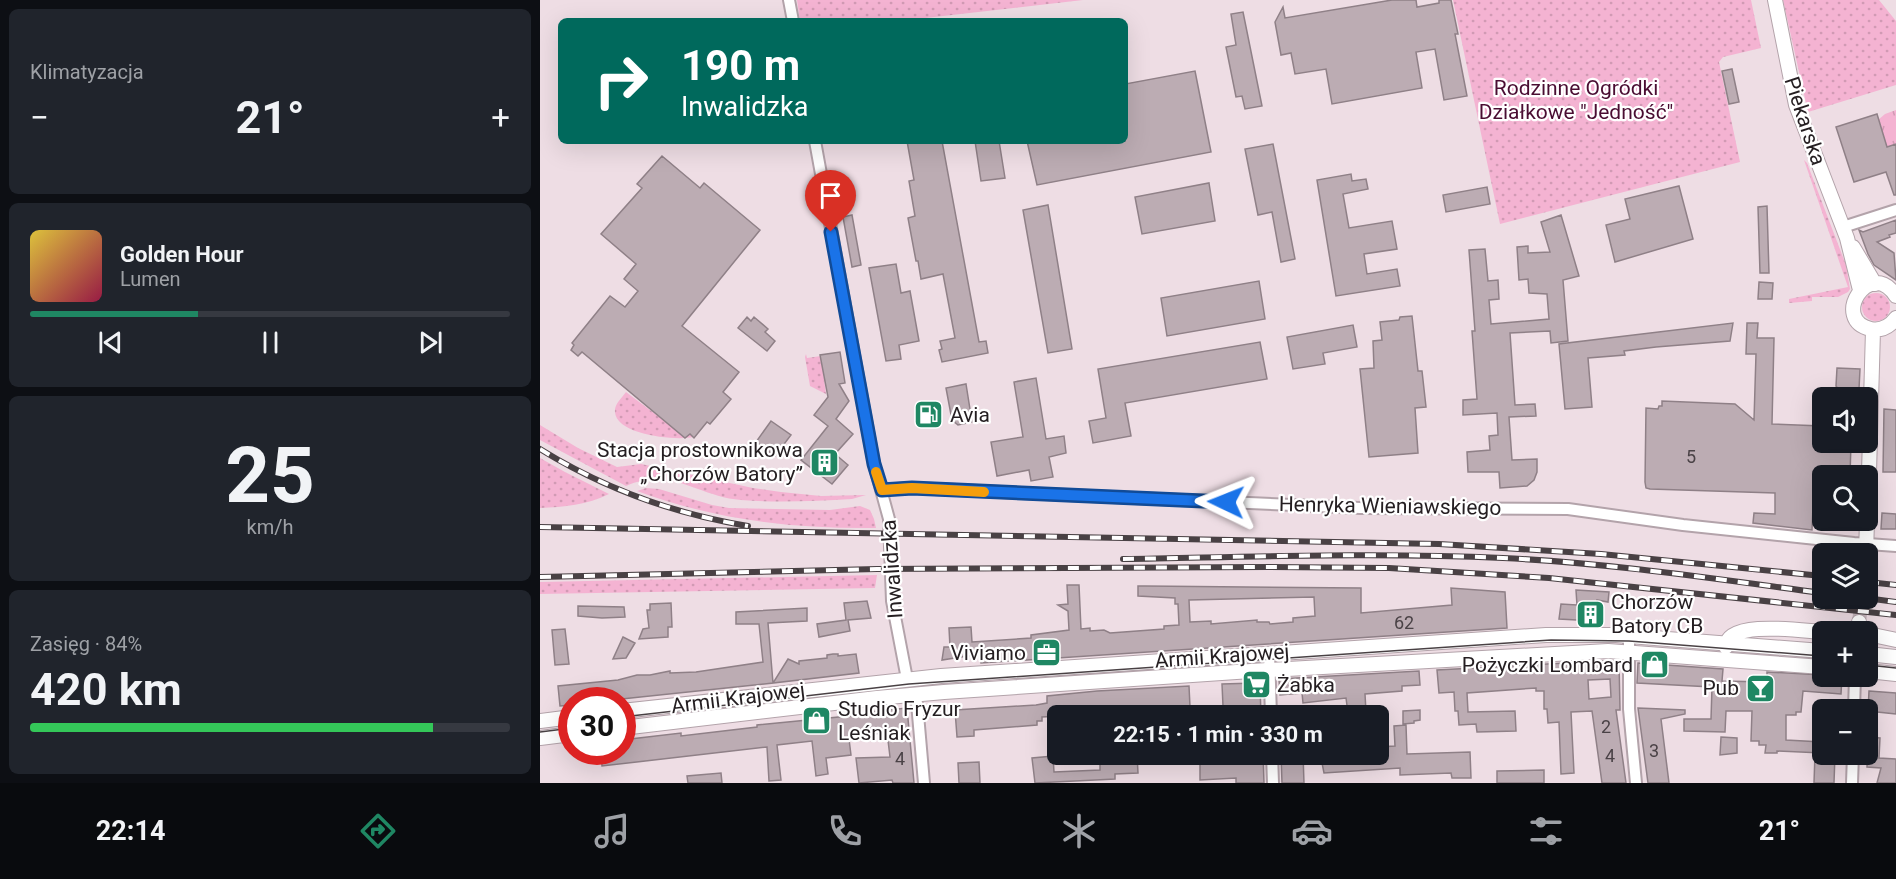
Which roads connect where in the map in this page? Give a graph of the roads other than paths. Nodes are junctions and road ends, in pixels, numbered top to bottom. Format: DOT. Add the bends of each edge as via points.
graph roads {
  1 [pos="789,0"];
  2 [pos="1774,0"];
  3 [pos="792,18"];
  4 [pos="815,144"];
  5 [pos="1896,210"];
  6 [pos="1845,232"];
  7 [pos="1875,284"];
  8 [pos="1860,290"];
  9 [pos="1896,296"];
  10 [pos="1896,318"];
  11 [pos="1873,330"];
  12 [pos="1869,465"];
  13 [pos="882,490"];
  14 [pos="1820,543"];
  15 [pos="1896,546"];
  16 [pos="1878,548"];
  17 [pos="1812,632"];
  18 [pos="1629,636"];
  19 [pos="1878,636"];
  20 [pos="1896,640"];
  21 [pos="1726,642"];
  22 [pos="1812,650"];
  23 [pos="1629,652"];
  24 [pos="1269,653"];
  25 [pos="1878,655"];
  26 [pos="1896,657"];
  27 [pos="1725,659"];
  28 [pos="1812,666"];
  29 [pos="1270,670"];
  30 [pos="1878,671"];
  31 [pos="1896,674"];
  32 [pos="907,679"];
  33 [pos="914,695"];
  34 [pos="1271,705"];
  35 [pos="636,709"];
  36 [pos="558,719"];
  37 [pos="540,721"];
  38 [pos="636,726"];
  39 [pos="558,736"];
  40 [pos="540,738"];
  41 [pos="1272,765"];
  42 [pos="1853,765"];
  43 [pos="924,783"];
  44 [pos="1273,783"];
  45 [pos="1636,783"];
  46 [pos="1852,783"];
  1 -- 3 [label="street"];
  2 -- 6 [label="street, Piekarska" via="1796,105"];
  4 -- 13 [label="street, Inwalidzka"];
  5 -- 6 [label="street"];
  6 -- 7 [label="street, Piekarska"];
  6 -- 8 [label="street, Piekarska"];
  7 -- 8 [label="street"];
  7 -- 9 [label="street" via="1890,288"];
  8 -- 11 [label="street, Piekarska" via="1853,309 1861,324"];
  10 -- 11 [label="street" via="1886,327"];
  11 -- 12 [label="street"];
  13 -- 14 [label="street, Henryka Wieniawskiego" via="912,488 1360,508 1568,509"];
  13 -- 32 [label="street, Inwalidzka" via="889,519 892,601"];
  15 -- 16 [label="street, Henryka Wieniawskiego"];
  17 -- 21 [label="street" via="1750,629"];
  18 -- 21 [label="street, Armii Krajowej"];
  18 -- 23 [label="street"];
  18 -- 24 [label="street, Armii Krajowej" via="1546,634"];
  19 -- 20 [label="street"];
  21 -- 22 [label="street, Armii Krajowej"];
  21 -- 27 [label="street"];
  23 -- 27 [label="street, Armii Krajowej"];
  23 -- 29 [label="street, Armii Krajowej"];
  23 -- 45 [label="street" via="1629,709"];
  24 -- 29 [label="street"];
  24 -- 32 [label="street, Armii Krajowej"];
  25 -- 26 [label="street"];
  27 -- 28 [label="street, Armii Krajowej"];
  29 -- 33 [label="street, Armii Krajowej"];
  29 -- 34 [label="street"];
  30 -- 31 [label="street"];
  32 -- 33 [label="street"];
  32 -- 35 [label="street, Armii Krajowej"];
  33 -- 38 [label="street, Armii Krajowej"];
  33 -- 43 [label="street"];
  36 -- 37 [label="street"];
  39 -- 40 [label="street"];
  41 -- 44 [label="street"];
  42 -- 46 [label="street"];
}
